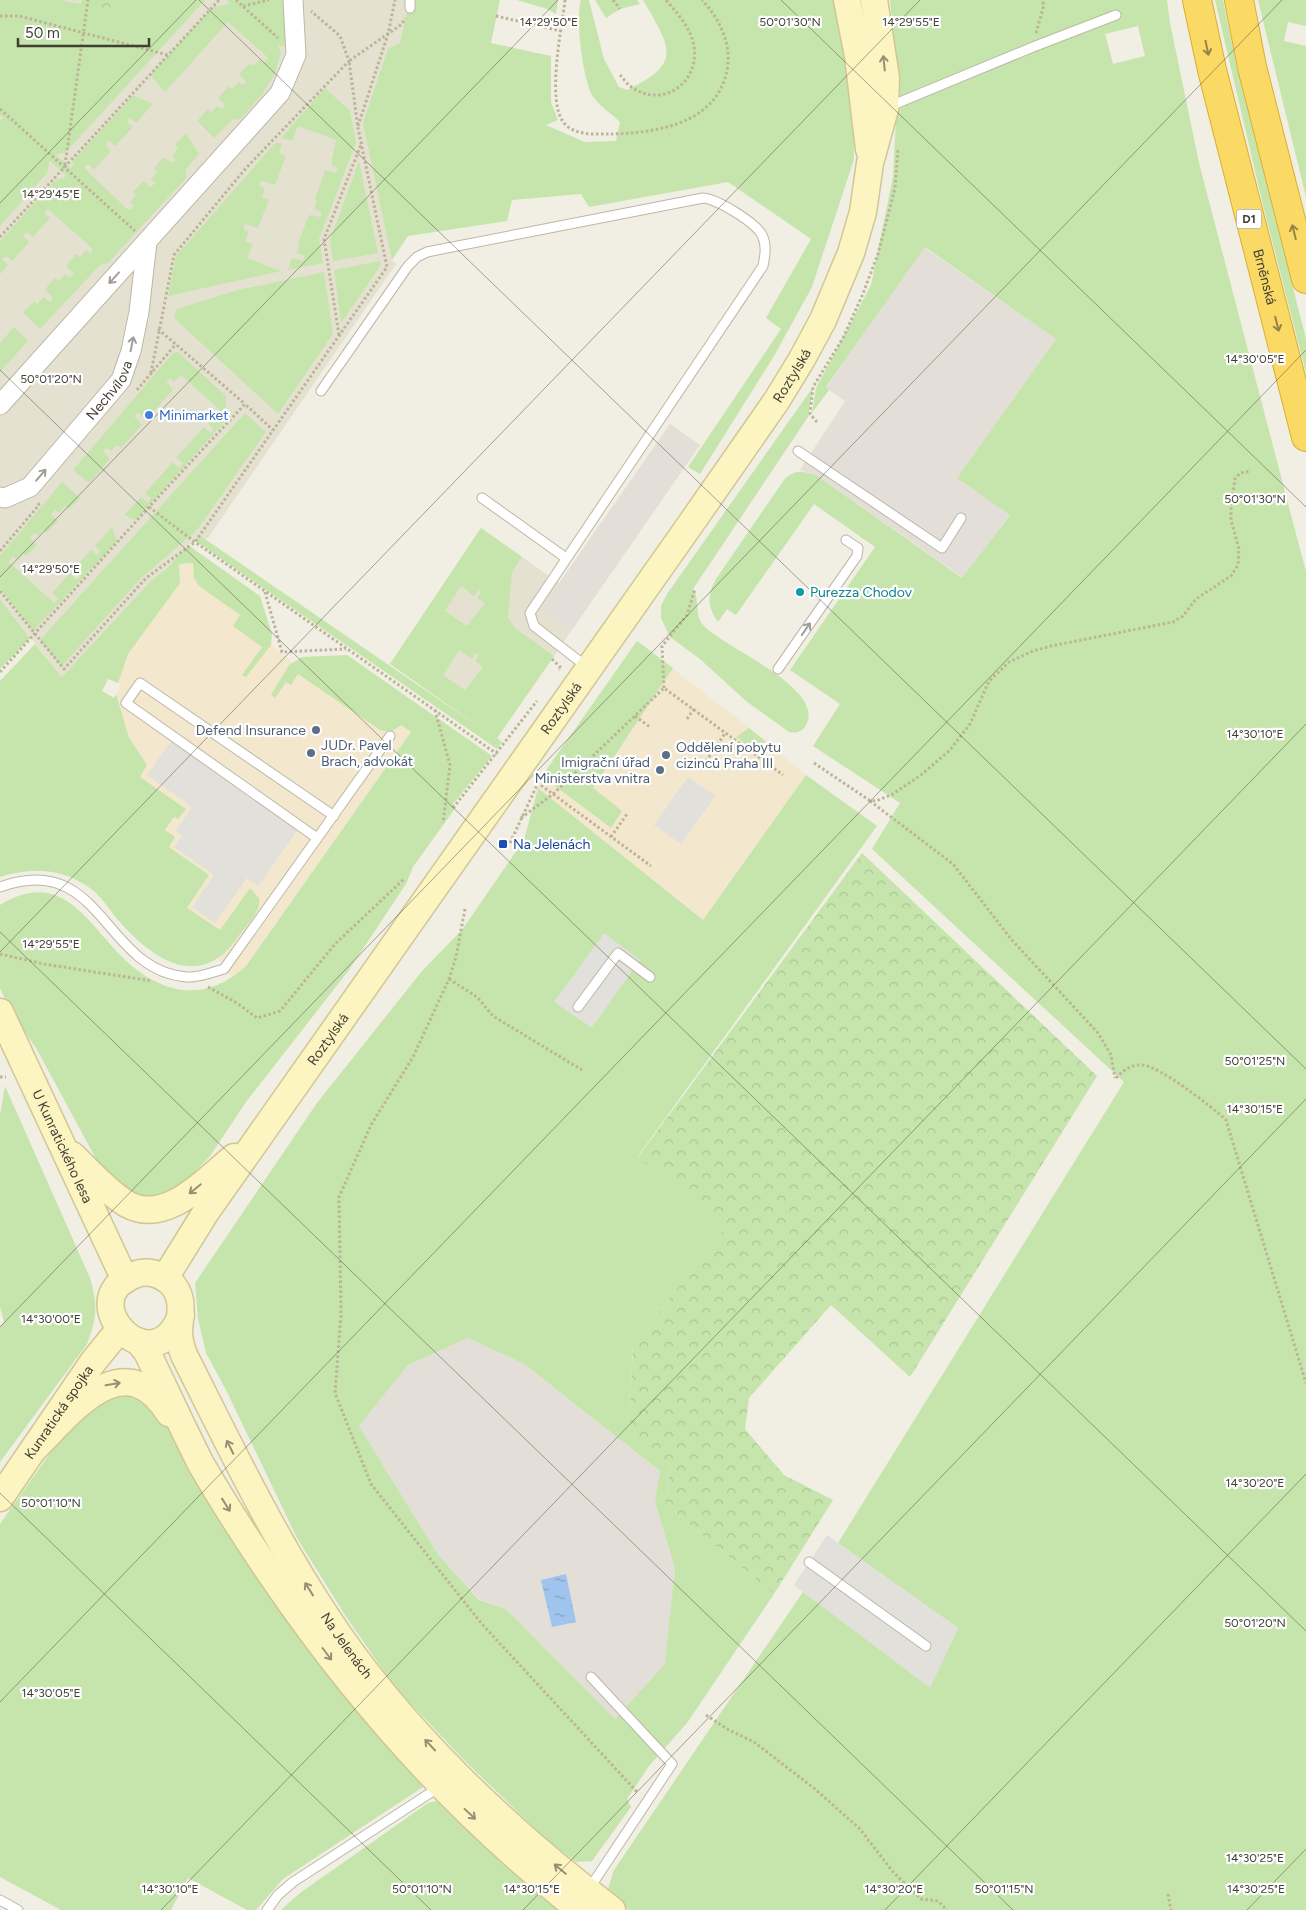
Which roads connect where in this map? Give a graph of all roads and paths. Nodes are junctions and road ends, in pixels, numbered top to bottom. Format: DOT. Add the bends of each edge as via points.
graph roads {
  1 [pos="88,0"];
  2 [pos="219,0"];
  3 [pos="236,0"];
  4 [pos="269,0"];
  5 [pos="395,0"];
  6 [pos="565,0"];
  7 [pos="613,0"];
  8 [pos="666,0"];
  9 [pos="702,0"];
  10 [pos="847,0"];
  11 [pos="874,0"];
  12 [pos="1042,0"];
  13 [pos="1197,0"];
  14 [pos="1238,0"];
  15 [pos="300,3"];
  16 [pos="242,6"];
  17 [pos="620,9"];
  18 [pos="0,16"];
  19 [pos="496,16"];
  20 [pos="1116,16"];
  21 [pos="561,31"];
  22 [pos="83,33"];
  23 [pos="388,34"];
  24 [pos="1033,47"];
  25 [pos="168,55"];
  26 [pos="296,55"];
  27 [pos="349,61"];
  28 [pos="620,75"];
  29 [pos="885,108"];
  30 [pos="0,109"];
  31 [pos="358,128"];
  32 [pos="362,142"];
  33 [pos="870,163"];
  34 [pos="64,167"];
  35 [pos="0,237"];
  36 [pos="146,242"];
  37 [pos="172,264"];
  38 [pos="1306,279"];
  39 [pos="158,329"];
  40 [pos="339,336"];
  41 [pos="151,373"];
  42 [pos="321,391"];
  43 [pos="245,404"];
  44 [pos="0,405"];
  45 [pos="273,430"];
  46 [pos="1306,436"];
  47 [pos="798,451"];
  48 [pos="1251,472"];
  49 [pos="30,487"];
  50 [pos="0,497"];
  51 [pos="482,498"];
  52 [pos="149,507"];
  53 [pos="961,518"];
  54 [pos="846,540"];
  55 [pos="195,542"];
  56 [pos="0,551"];
  57 [pos="566,558"];
  58 [pos="695,589"];
  59 [pos="0,591"];
  60 [pos="265,591"];
  61 [pos="36,635"];
  62 [pos="347,649"];
  63 [pos="552,659"];
  64 [pos="589,669"];
  65 [pos="778,669"];
  66 [pos="0,672"];
  67 [pos="555,676"];
  68 [pos="664,688"];
  69 [pos="538,700"];
  70 [pos="694,709"];
  71 [pos="435,710"];
  72 [pos="635,716"];
  73 [pos="687,719"];
  74 [pos="650,727"];
  75 [pos="726,732"];
  76 [pos="390,736"];
  77 [pos="497,754"];
  78 [pos="814,763"];
  79 [pos="692,765"];
  80 [pos="783,775"];
  81 [pos="552,794"];
  82 [pos="869,800"];
  83 [pos="453,808"];
  84 [pos="626,814"];
  85 [pos="334,816"];
  86 [pos="521,818"];
  87 [pos="443,822"];
  88 [pos="611,837"];
  89 [pos="317,838"];
  90 [pos="510,843"];
  91 [pos="651,866"];
  92 [pos="0,887"];
  93 [pos="465,909"];
  94 [pos="650,976"];
  95 [pos="450,979"];
  96 [pos="578,1006"];
  97 [pos="0,1012"];
  98 [pos="582,1070"];
  99 [pos="260,1136"];
  100 [pos="63,1147"];
  101 [pos="165,1278"];
  102 [pos="125,1280"];
  103 [pos="181,1315"];
  104 [pos="129,1336"];
  105 [pos="1306,1383"];
  106 [pos="36,1447"];
  107 [pos="201,1464"];
  108 [pos="0,1498"];
  109 [pos="809,1562"];
  110 [pos="926,1646"];
  111 [pos="591,1677"];
  112 [pos="706,1716"];
  113 [pos="449,1780"];
  114 [pos="646,1802"];
  115 [pos="1168,1894"];
  116 [pos="0,1900"];
  117 [pos="581,1903"];
  118 [pos="18,1910"];
  119 [pos="267,1910"];
  120 [pos="612,1910"];
  121 [pos="947,1910"];
  122 [pos="1171,1910"];
  1 -- 22 [label="path"];
  2 -- 25 [label="path"];
  3 -- 16 [label="path"];
  4 -- 16 [label="path"];
  5 -- 23 [label="path"];
  6 -- 21 [label="path"];
  7 -- 17 [label="path"];
  8 -- 28 [label="path" via="685,23 694,44 695,64 685,83 674,92 660,95 644,93 630,86"];
  9 -- 21 [label="path" via="723,29 729,56 726,81 702,111 661,130 583,134 564,123 555,102"];
  10 -- 33 [label="main road, Roztylská" via="858,56"];
  29 -- 11 [label="main road, Roztylská, one-way" via="886,78"];
  12 -- 24 [label="path" via="1044,6"];
  13 -- 46 [label="highway, Brněnská / D1, one-way"];
  38 -- 14 [label="highway, one-way"];
  15 -- 26 [label="street"];
  15 -- 27 [label="path" via="340,36"];
  16 -- 26 [label="path"];
  18 -- 22 [label="path" via="19,16"];
  19 -- 21 [label="path"];
  20 -- 24 [label="lane"];
  22 -- 25 [label="path"];
  22 -- 34 [label="path"];
  23 -- 27 [label="path"];
  23 -- 31 [label="path"];
  24 -- 29 [label="lane"];
  25 -- 34 [label="path"];
  26 -- 36 [label="street" via="280,93"];
  27 -- 31 [label="path"];
  27 -- 37 [label="path" via="246,168 174,255"];
  29 -- 33 [label="main road, Roztylská"];
  30 -- 34 [label="path"];
  31 -- 32 [label="path"];
  32 -- 40 [label="path" via="324,239"];
  32 -- 40 [label="path" via="387,267"];
  33 -- 64 [label="main road, Roztylská" via="863,212 851,253 823,320 802,359 777,400"];
  34 -- 35 [label="path"];
  34 -- 36 [label="path"];
  36 -- 37 [label="path"];
  36 -- 44 [label="street, one-way"];
  49 -- 36 [label="street, Nechvílova, one-way" via="122,380 139,312"];
  37 -- 39 [label="path"];
  39 -- 41 [label="path"];
  39 -- 43 [label="path"];
  40 -- 45 [label="path"];
  42 -- 57 [label="lane" via="408,266 427,252 703,198 713,199 758,228 763,237 763,266"];
  43 -- 45 [label="path"];
  43 -- 52 [label="path"];
  45 -- 55 [label="path"];
  47 -- 53 [label="lane" via="942,548"];
  48 -- 82 [label="path" via="1240,473 1234,483 1230,514 1240,549 1238,565 1231,576 1196,599 1183,616 1173,622 1051,646 1009,662 989,681 970,724 950,750 893,794 876,801"];
  49 -- 50 [label="street, Nechvílova" via="5,498"];
  49 -- 56 [label="path" via="39,505"];
  51 -- 57 [label="lane"];
  52 -- 55 [label="path"];
  52 -- 61 [label="path"];
  65 -- 54 [label="lane, one-way" via="857,556 858,548"];
  55 -- 60 [label="path"];
  55 -- 61 [label="path" via="146,578 64,669"];
  57 -- 64 [label="lane" via="530,613 534,626"];
  58 -- 68 [label="path" via="687,615 662,646"];
  59 -- 61 [label="path"];
  60 -- 62 [label="path"];
  60 -- 62 [label="path" via="282,652"];
  61 -- 66 [label="path"];
  62 -- 71 [label="path"];
  63 -- 67 [label="path" via="561,668"];
  64 -- 99 [label="main road, Roztylská"];
  68 -- 70 [label="path"];
  68 -- 72 [label="path"];
  69 -- 77 [label="path"];
  70 -- 73 [label="path"];
  70 -- 75 [label="path"];
  71 -- 77 [label="path"];
  71 -- 87 [label="path" via="450,765"];
  72 -- 74 [label="path"];
  72 -- 81 [label="path"];
  75 -- 79 [label="path" via="700,770"];
  75 -- 80 [label="path"];
  76 -- 85 [label="lane"];
  77 -- 83 [label="path"];
  78 -- 82 [label="path"];
  81 -- 86 [label="path"];
  81 -- 86 [label="path" via="538,783"];
  81 -- 88 [label="path"];
  82 -- 105 [label="path" via="953,864 1011,940 1098,1032 1111,1055 1116,1078 1132,1066 1150,1067 1198,1097 1226,1120"];
  84 -- 88 [label="path"];
  85 -- 89 [label="lane"];
  85 -- 89 [label="lane" via="140,683 126,703"];
  86 -- 90 [label="path"];
  88 -- 91 [label="path"];
  89 -- 92 [label="lane" via="224,969 188,978 150,965 130,950 96,909 67,886 26,880"];
  93 -- 95 [label="path"];
  94 -- 96 [label="lane" via="618,953"];
  95 -- 98 [label="path" via="476,997 493,1016"];
  95 -- 114 [label="path" via="413,1058 370,1125 339,1197 341,1315 336,1393 371,1484 481,1623"];
  97 -- 100 [label="main road, U Kunratického lesa"];
  99 -- 100 [label="main road, one-way" via="178,1202 152,1209 127,1204"];
  99 -- 101 [label="main road, Roztylská" via="206,1212"];
  100 -- 102 [label="main road, U Kunratického lesa"];
  101 -- 102 [label="main road" via="139,1273"];
  101 -- 103 [label="main road, Na Jelenách" via="178,1293"];
  102 -- 104 [label="main road, Na Jelenách" via="118,1286 111,1308 113,1320"];
  103 -- 104 [label="main road" via="177,1325 165,1337 150,1343"];
  113 -- 103 [label="main road, Na Jelenách, one-way" via="327,1618 258,1505 184,1355 180,1342"];
  104 -- 106 [label="main road, Kunratická spojka" via="94,1362"];
  104 -- 107 [label="main road, Na Jelenách" via="147,1352"];
  106 -- 107 [label="main road, one-way" via="97,1389 126,1383 148,1389 161,1400"];
  106 -- 108 [label="main road, Kunratická spojka"];
  107 -- 113 [label="main road, Na Jelenách, one-way" via="256,1553 324,1650 386,1726"];
  109 -- 110 [label="lane"];
  111 -- 114 [label="lane" via="672,1764"];
  112 -- 121 [label="path" via="754,1742 815,1789 860,1829 893,1872 921,1899 938,1901"];
  113 -- 117 [label="main road, Na Jelenách" via="534,1847"];
  113 -- 119 [label="lane" via="293,1882"];
  114 -- 117 [label="lane"];
  115 -- 122 [label="path"];
  116 -- 118 [label="lane"];
  117 -- 120 [label="main road, Na Jelenách"];
}
